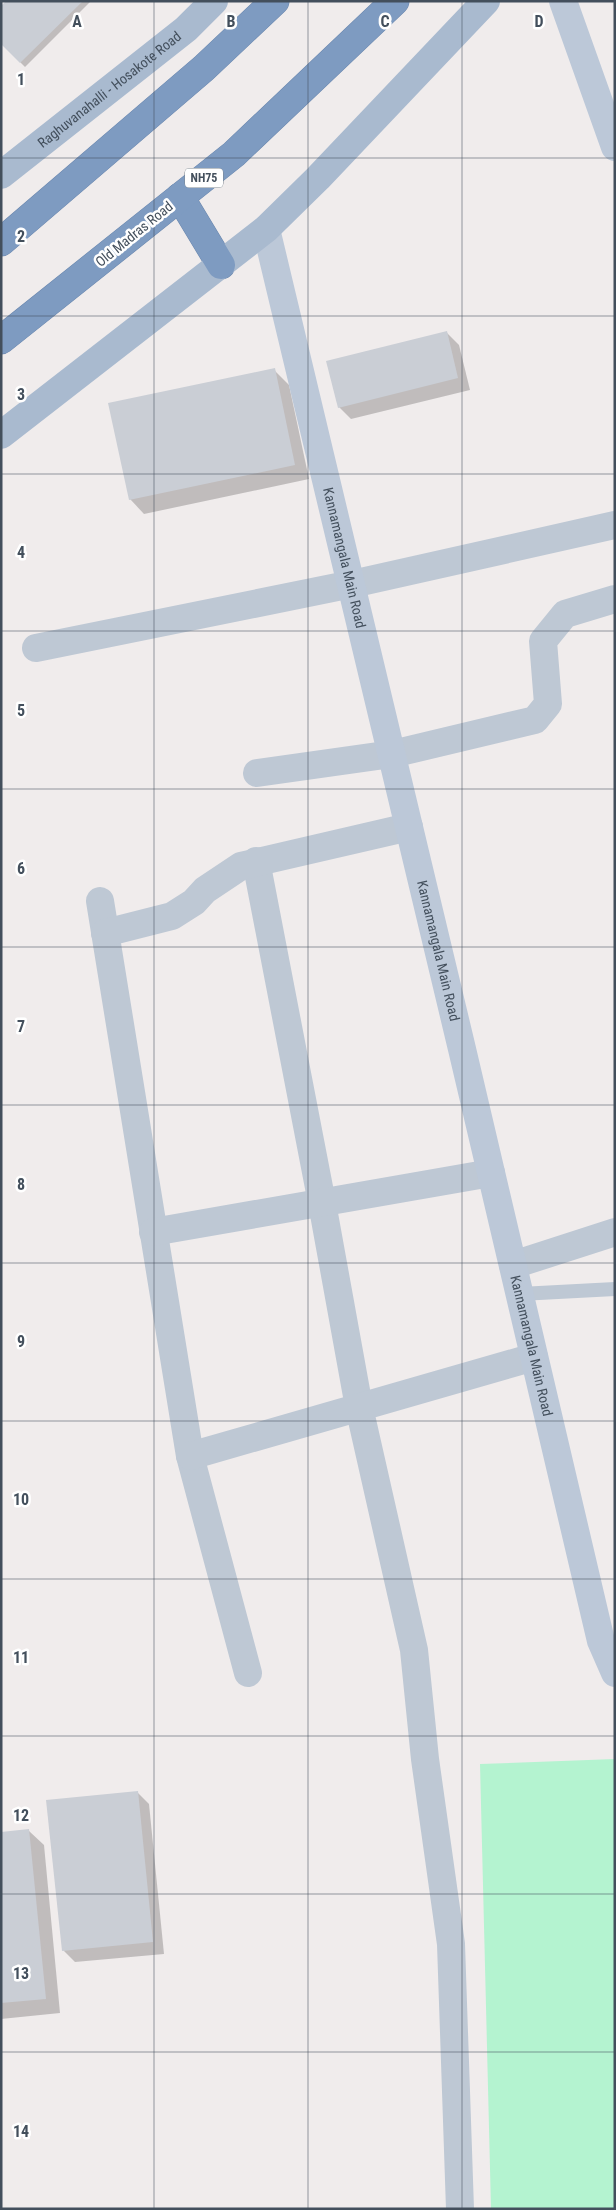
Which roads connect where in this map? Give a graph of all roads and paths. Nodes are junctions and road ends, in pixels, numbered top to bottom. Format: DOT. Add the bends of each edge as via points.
graph roads {
  1 [pos="214,1"];
  2 [pos="275,1"];
  3 [pos="394,1"];
  4 [pos="486,1"];
  5 [pos="563,1"];
  6 [pos="615,147"];
  7 [pos="1,175"];
  8 [pos="180,197"];
  9 [pos="266,229"];
  10 [pos="1,242"];
  11 [pos="220,265"];
  12 [pos="1,340"];
  13 [pos="1,435"];
  14 [pos="615,525"];
  15 [pos="352,584"];
  16 [pos="615,599"];
  17 [pos="36,648"];
  18 [pos="392,754"];
  19 [pos="257,773"];
  20 [pos="409,826"];
  21 [pos="256,861"];
  22 [pos="100,901"];
  23 [pos="105,933"];
  24 [pos="491,1173"];
  25 [pos="322,1202"];
  26 [pos="153,1232"];
  27 [pos="615,1232"];
  28 [pos="513,1264"];
  29 [pos="615,1289"];
  30 [pos="520,1294"];
  31 [pos="534,1357"];
  32 [pos="359,1407"];
  33 [pos="190,1456"];
  34 [pos="248,1673"];
  35 [pos="615,1673"];
  36 [pos="460,2209"];
  1 -- 7 [label="main road, Raghuvanahalli - Hosakote Road" via="186,29"];
  2 -- 10 [label="highway" via="204,68"];
  3 -- 8 [label="highway, Old Madras Road / NH75" via="234,154"];
  4 -- 9 [label="main road"];
  5 -- 6 [label="main road"];
  8 -- 11 [label="highway"];
  8 -- 12 [label="highway, Old Madras Road / NH75"];
  9 -- 11 [label="main road"];
  9 -- 15 [label="main road, Kannamangala Main Road"];
  11 -- 13 [label="main road"];
  14 -- 15 [label="street"];
  15 -- 17 [label="street"];
  15 -- 18 [label="main road, Kannamangala Main Road"];
  16 -- 18 [label="street" via="565,614 543,641 548,704 534,720"];
  18 -- 19 [label="street"];
  18 -- 20 [label="main road, Kannamangala Main Road"];
  20 -- 21 [label="street"];
  20 -- 24 [label="main road, Kannamangala Main Road"];
  21 -- 23 [label="street" via="241,866 172,916"];
  21 -- 25 [label="street"];
  22 -- 23 [label="street"];
  23 -- 26 [label="street"];
  24 -- 25 [label="street"];
  24 -- 28 [label="main road, Kannamangala Main Road"];
  25 -- 26 [label="street"];
  25 -- 32 [label="street"];
  26 -- 33 [label="street"];
  27 -- 28 [label="street"];
  28 -- 30 [label="main road, Kannamangala Main Road"];
  29 -- 30 [label="lane"];
  30 -- 31 [label="main road, Kannamangala Main Road"];
  31 -- 32 [label="street"];
  31 -- 35 [label="main road, Kannamangala Main Road" via="601,1641"];
  32 -- 33 [label="street"];
  32 -- 36 [label="street" via="414,1650 425,1759 451,1944"];
  33 -- 34 [label="street"];
}
